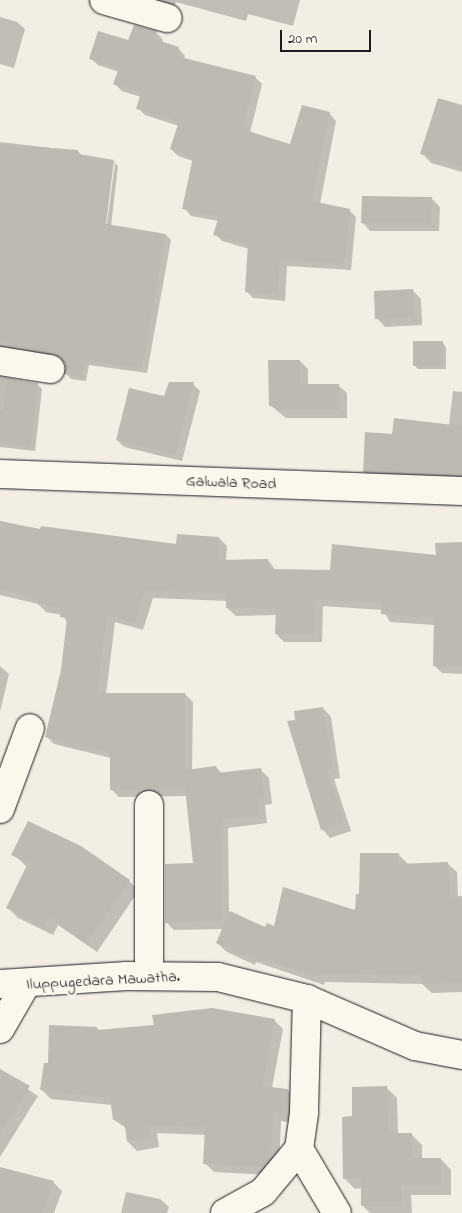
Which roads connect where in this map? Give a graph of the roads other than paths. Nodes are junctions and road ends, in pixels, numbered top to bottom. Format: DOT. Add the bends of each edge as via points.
graph roads {
  1 [pos="104,0"];
  2 [pos="167,18"];
  3 [pos="0,361"];
  4 [pos="50,369"];
  5 [pos="0,474"];
  6 [pos="462,491"];
  7 [pos="30,728"];
  8 [pos="150,806"];
  9 [pos="0,809"];
  10 [pos="149,976"];
  11 [pos="13,984"];
  12 [pos="307,999"];
  13 [pos="0,1029"];
  14 [pos="462,1055"];
  15 [pos="299,1149"];
  16 [pos="225,1213"];
  17 [pos="337,1213"];
  1 -- 2 [label="street"];
  3 -- 4 [label="street"];
  5 -- 6 [label="street, Galwala Road"];
  7 -- 9 [label="street"];
  8 -- 10 [label="street"];
  10 -- 11 [label="street, Iluppugedara Mawatha."];
  10 -- 12 [label="street, Iluppugedara Mawatha." via="218,977"];
  11 -- 13 [label="street"];
  12 -- 14 [label="street, Iluppugedara Mawatha." via="415,1046"];
  12 -- 15 [label="street" via="304,1112"];
  15 -- 16 [label="street" via="263,1192"];
  15 -- 17 [label="street"];
}
